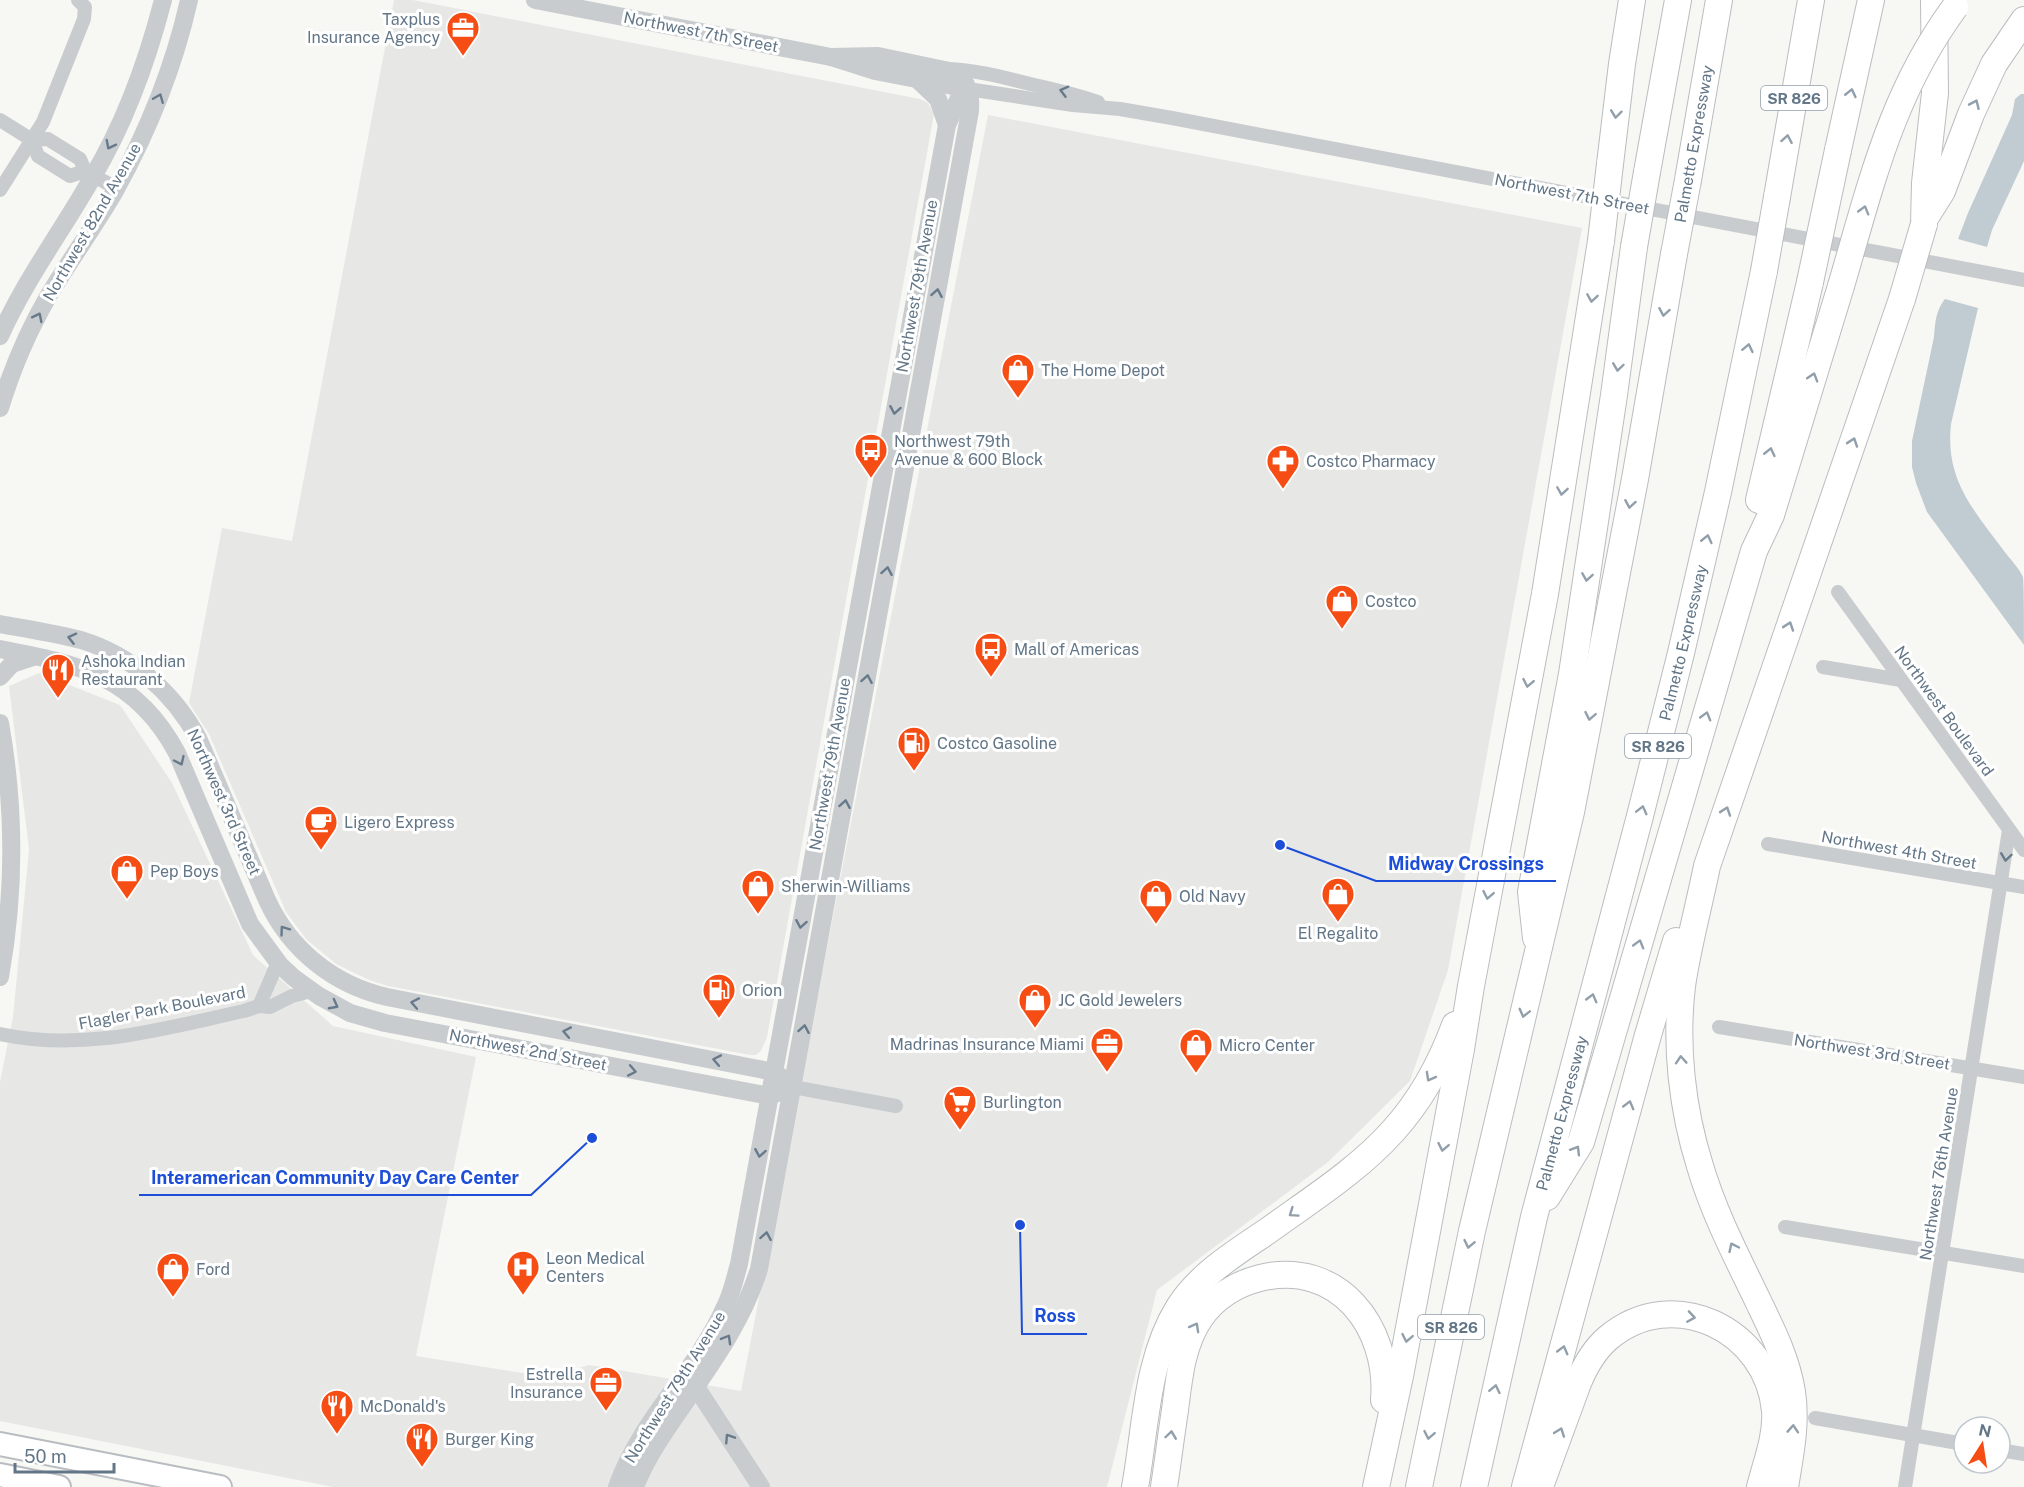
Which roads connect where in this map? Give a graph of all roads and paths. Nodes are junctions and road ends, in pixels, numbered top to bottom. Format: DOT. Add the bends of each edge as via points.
graph roads {
  1 [pos="163,0"];
  2 [pos="189,0"];
  3 [pos="535,0"];
  4 [pos="1622,0"];
  5 [pos="1632,0"];
  6 [pos="1665,0"];
  7 [pos="1678,0"];
  8 [pos="1719,0"];
  9 [pos="1811,0"];
  10 [pos="1871,0"];
  11 [pos="80,2"];
  12 [pos="1950,2"];
  13 [pos="2022,23"];
  14 [pos="831,57"];
  15 [pos="1622,64"];
  16 [pos="946,69"];
  17 [pos="919,72"];
  18 [pos="968,89"];
  19 [pos="1120,109"];
  20 [pos="0,120"];
  21 [pos="947,125"];
  22 [pos="32,140"];
  23 [pos="1647,172"];
  24 [pos="89,174"];
  25 [pos="116,188"];
  26 [pos="0,190"];
  27 [pos="1924,221"];
  28 [pos="2024,280"];
  29 [pos="0,336"];
  30 [pos="0,408"];
  31 [pos="1754,551"];
  32 [pos="1838,592"];
  33 [pos="856,622"];
  34 [pos="0,624"];
  35 [pos="876,628"];
  36 [pos="0,649"];
  37 [pos="36,656"];
  38 [pos="1823,667"];
  39 [pos="0,677"];
  40 [pos="1901,680"];
  41 [pos="0,723"];
  42 [pos="2009,830"];
  43 [pos="1768,844"];
  44 [pos="2024,850"];
  45 [pos="1707,866"];
  46 [pos="2002,884"];
  47 [pos="2024,887"];
  48 [pos="1538,956"];
  49 [pos="278,962"];
  50 [pos="325,971"];
  51 [pos="0,977"];
  52 [pos="1471,986"];
  53 [pos="311,991"];
  54 [pos="259,1006"];
  55 [pos="1719,1027"];
  56 [pos="0,1034"];
  57 [pos="1973,1069"];
  58 [pos="774,1072"];
  59 [pos="2024,1077"];
  60 [pos="793,1087"];
  61 [pos="770,1096"];
  62 [pos="896,1107"];
  63 [pos="1534,1217"];
  64 [pos="1785,1227"];
  65 [pos="1943,1253"];
  66 [pos="2024,1266"];
  67 [pos="696,1387"];
  68 [pos="674,1403"];
  69 [pos="1815,1418"];
  70 [pos="1914,1435"];
  71 [pos="1952,1441"];
  72 [pos="0,1444"];
  73 [pos="0,1475"];
  74 [pos="59,1487"];
  75 [pos="220,1487"];
  76 [pos="616,1487"];
  77 [pos="635,1487"];
  78 [pos="761,1487"];
  79 [pos="1136,1487"];
  80 [pos="1164,1487"];
  81 [pos="1375,1487"];
  82 [pos="1419,1487"];
  83 [pos="1474,1487"];
  84 [pos="1525,1487"];
  85 [pos="1540,1487"];
  86 [pos="1760,1487"];
  87 [pos="1785,1487"];
  88 [pos="1905,1487"];
  1 -- 24 [label="street, Northwest 82nd Avenue, one-way" via="134,92 116,134"];
  25 -- 2 [label="street, Northwest 82nd Avenue, one-way" via="158,102"];
  3 -- 14 [label="street, Northwest 7th Street"];
  4 -- 15 [label="highway"];
  5 -- 15 [label="highway"];
  6 -- 23 [label="highway"];
  7 -- 23 [label="highway"];
  8 -- 48 [label="highway, Palmetto Expressway / SR 826, one-way, bridge" via="1589,725"];
  63 -- 9 [label="highway, Palmetto Expressway / SR 826, one-way, bridge" via="1681,652 1764,271"];
  31 -- 10 [label="highway, one-way, bridge" via="1757,508"];
  11 -- 22 [label="street" via="85,7 84,19"];
  12 -- 27 [label="highway" via="1935,93"];
  31 -- 12 [label="highway, one-way, bridge" via="1771,515 1893,117"];
  27 -- 13 [label="highway, one-way" via="1942,191 1986,80"];
  14 -- 17 [label="street, Northwest 7th Street" via="878,56"];
  14 -- 17 [label="street, Northwest 7th Street" via="893,75"];
  15 -- 52 [label="highway, one-way, bridge" via="1601,240 1545,594"];
  16 -- 17 [label="street, Northwest 7th Street"];
  16 -- 18 [label="street" via="960,76"];
  19 -- 16 [label="street, Northwest 7th Street, one-way" via="1063,90"];
  17 -- 18 [label="street, Northwest 7th Street"];
  17 -- 21 [label="street" via="938,99"];
  18 -- 19 [label="street, Northwest 7th Street"];
  18 -- 21 [label="street, Northwest 79th Avenue" via="958,98"];
  35 -- 18 [label="street, Northwest 79th Avenue, one-way" via="969,120"];
  19 -- 28 [label="street, Northwest 7th Street"];
  20 -- 22 [label="street"];
  21 -- 33 [label="street, Northwest 79th Avenue, one-way"];
  22 -- 24 [label="street" via="48,139 80,159"];
  22 -- 24 [label="street" via="38,156 70,176"];
  22 -- 26 [label="street"];
  23 -- 48 [label="highway, one-way, bridge" via="1572,674 1531,892"];
  24 -- 25 [label="street"];
  24 -- 29 [label="street, Northwest 82nd Avenue"];
  30 -- 25 [label="street, Northwest 82nd Avenue, one-way" via="37,318"];
  45 -- 27 [label="highway, one-way, bridge" via="1902,299"];
  63 -- 31 [label="highway, one-way" via="1581,1142"];
  32 -- 40 [label="street, Northwest Boulevard"];
  33 -- 35 [label="street"];
  33 -- 58 [label="street, Northwest 79th Avenue, one-way"];
  50 -- 34 [label="street, Northwest 3rd Street, one-way" via="302,951 278,921 200,743 168,696 135,667 98,647"];
  60 -- 35 [label="street, Northwest 79th Avenue, one-way"];
  36 -- 37 [label="street, Northwest 3rd Street"];
  37 -- 39 [label="street" via="12,664"];
  37 -- 49 [label="street, Northwest 3rd Street, one-way" via="102,676 135,699 158,723 179,757 250,924"];
  38 -- 40 [label="street"];
  40 -- 42 [label="street, Northwest Boulevard"];
  41 -- 51 [label="street" via="12,838 9,912"];
  42 -- 44 [label="street, Northwest Boulevard"];
  42 -- 46 [label="street, Northwest 76th Avenue, one-way"];
  43 -- 46 [label="street, Northwest 4th Street"];
  84 -- 45 [label="highway, one-way" via="1657,1006 1691,894"];
  87 -- 45 [label="highway, one-way" via="1794,1430 1789,1374 1712,1201 1684,1094 1682,989"];
  46 -- 47 [label="street, Northwest 4th Street"];
  46 -- 57 [label="street, Northwest 76th Avenue"];
  48 -- 82 [label="highway, Palmetto Expressway / SR 826, one-way" via="1470,1242"];
  49 -- 53 [label="street, Northwest 2nd Street"];
  49 -- 54 [label="street, Flagler Park Boulevard"];
  58 -- 50 [label="street, Northwest 2nd Street, one-way" via="387,998"];
  52 -- 79 [label="highway, one-way" via="1428,1083 1393,1131 1346,1174 1200,1281 1180,1306 1161,1342"];
  52 -- 81 [label="highway, one-way" via="1402,1365"];
  53 -- 54 [label="street, Flagler Park Boulevard" via="270,1007"];
  53 -- 61 [label="street, Northwest 2nd Street, one-way" via="339,1008 378,1022"];
  54 -- 56 [label="street, Flagler Park Boulevard" via="105,1040 48,1042"];
  55 -- 57 [label="street, Northwest 3rd Street"];
  57 -- 59 [label="street, Northwest 3rd Street"];
  57 -- 65 [label="street, Northwest 76th Avenue"];
  58 -- 60 [label="street, Northwest 2nd Street"];
  58 -- 61 [label="street, Northwest 79th Avenue"];
  60 -- 61 [label="street"];
  60 -- 62 [label="street, Northwest 2nd Street"];
  67 -- 60 [label="street, Northwest 79th Avenue, one-way" via="730,1334 757,1276"];
  61 -- 68 [label="street, Northwest 79th Avenue, one-way" via="742,1251 729,1299"];
  83 -- 63 [label="highway, Palmetto Expressway / SR 826, one-way"];
  64 -- 65 [label="street"];
  65 -- 66 [label="street"];
  65 -- 70 [label="street, Northwest 76th Avenue"];
  67 -- 68 [label="street, Northwest 79th Avenue"];
  78 -- 67 [label="street, one-way"];
  68 -- 76 [label="street, Northwest 79th Avenue" via="635,1446"];
  68 -- 77 [label="street, Northwest 79th Avenue"];
  69 -- 70 [label="street"];
  70 -- 71 [label="street"];
  70 -- 88 [label="street, Northwest 76th Avenue"];
  72 -- 75 [label="main road"];
  73 -- 74 [label="main road"];
  80 -- 81 [label="highway, one-way" via="1183,1357 1190,1334 1201,1316 1232,1289 1248,1281 1279,1275 1319,1281 1338,1292 1353,1304 1376,1336 1385,1388"];
  85 -- 86 [label="highway, one-way" via="1578,1383 1594,1353 1608,1338 1628,1326 1669,1315 1699,1318 1725,1329 1749,1349 1764,1371 1775,1414"];
}
